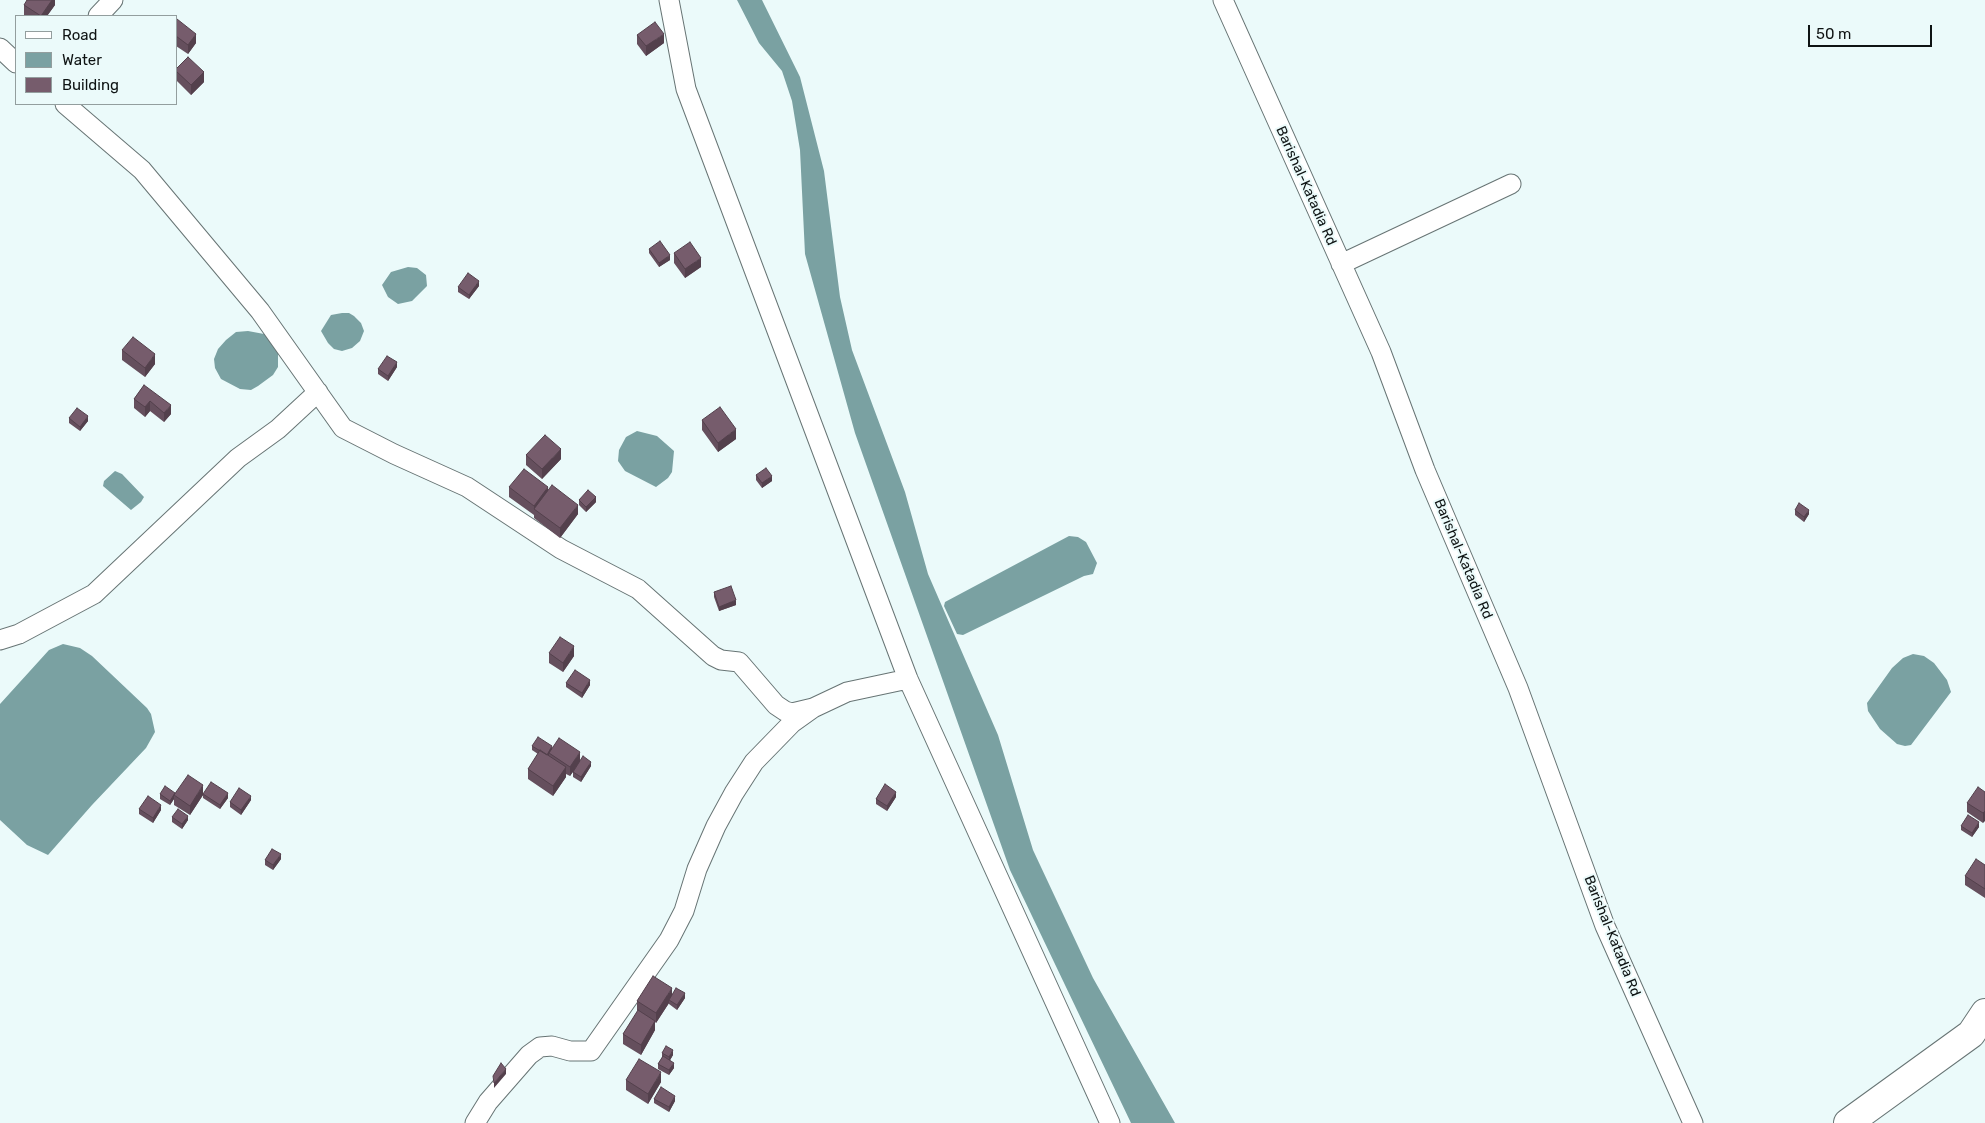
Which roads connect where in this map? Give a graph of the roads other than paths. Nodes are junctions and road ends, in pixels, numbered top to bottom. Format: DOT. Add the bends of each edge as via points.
graph roads {
  1 [pos="113,0"];
  2 [pos="669,0"];
  3 [pos="1223,0"];
  4 [pos="99,15"];
  5 [pos="0,48"];
  6 [pos="15,62"];
  7 [pos="66,105"];
  8 [pos="1511,184"];
  9 [pos="1341,264"];
  10 [pos="318,392"];
  11 [pos="0,640"];
  12 [pos="908,679"];
  13 [pos="813,708"];
  14 [pos="1985,1013"];
  15 [pos="476,1123"];
  16 [pos="1110,1123"];
  17 [pos="1693,1123"];
  18 [pos="1848,1123"];
  1 -- 4 [label="street"];
  2 -- 12 [label="street" via="686,89"];
  3 -- 9 [label="street, Barishal-Katadia Rd"];
  5 -- 6 [label="street"];
  7 -- 10 [label="street" via="142,170 260,311"];
  8 -- 9 [label="street"];
  9 -- 17 [label="street, Barishal-Katadia Rd" via="1381,352 1425,470 1518,688 1605,926"];
  10 -- 11 [label="street" via="278,429 238,458 94,594 19,634"];
  10 -- 13 [label="street" via="343,428 467,487 561,549 638,589 714,656 720,660 740,662 776,705 785,711 792,713"];
  12 -- 13 [label="street" via="847,692"];
  12 -- 16 [label="street"];
  13 -- 15 [label="street" via="792,723 754,762 712,834 684,911 669,940 591,1051 540,1047 488,1102"];
  14 -- 18 [label="main road" via="1970,1034"];
}
